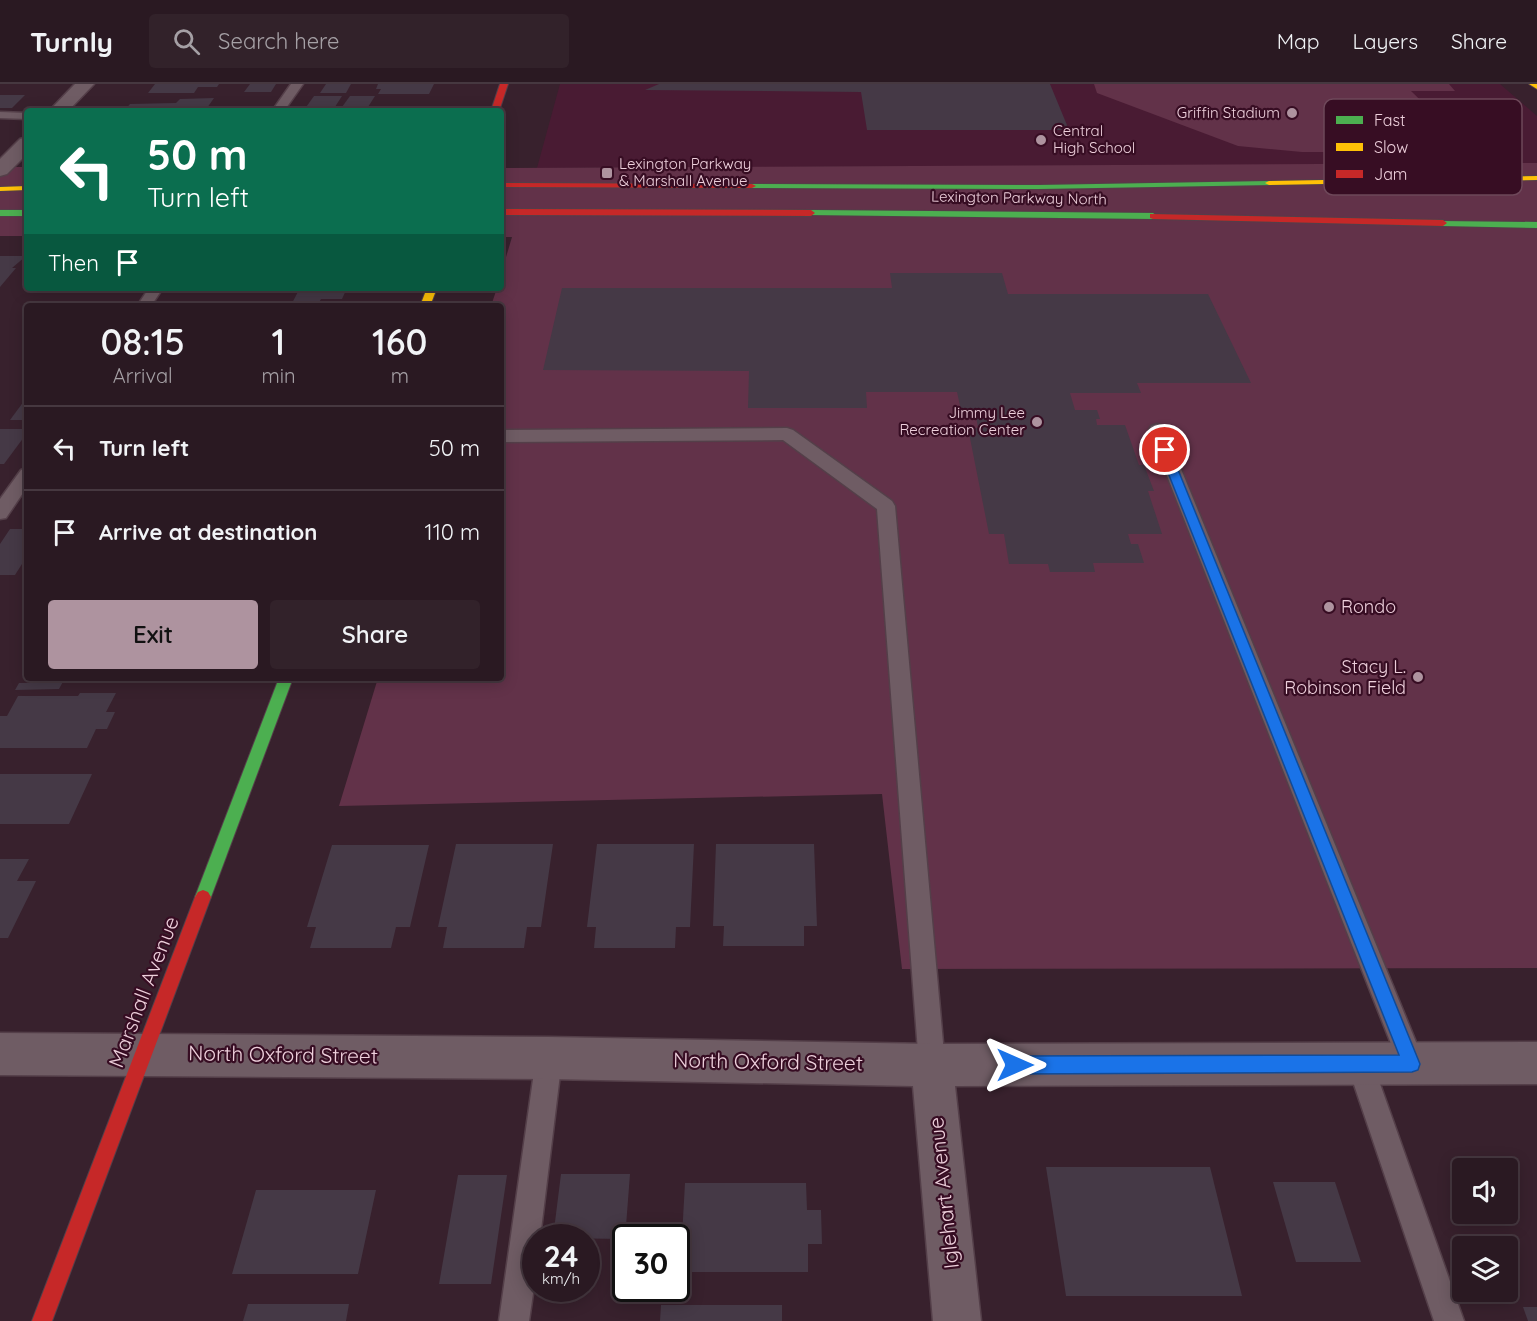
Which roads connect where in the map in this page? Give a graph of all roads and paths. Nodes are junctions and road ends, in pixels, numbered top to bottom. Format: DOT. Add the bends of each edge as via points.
graph roads {
  1 [pos="85,84"];
  2 [pos="297,84"];
  3 [pos="504,84"];
  4 [pos="1533,84"];
  5 [pos="1537,87"];
  6 [pos="61,108"];
  7 [pos="280,108"];
  8 [pos="496,108"];
  9 [pos="0,116"];
  10 [pos="24,116"];
  11 [pos="24,145"];
  12 [pos="0,170"];
  13 [pos="1522,178"];
  14 [pos="1537,178"];
  15 [pos="1324,182"];
  16 [pos="504,185"];
  17 [pos="24,188"];
  18 [pos="0,189"];
  19 [pos="504,212"];
  20 [pos="0,213"];
  21 [pos="24,213"];
  22 [pos="1537,225"];
  23 [pos="1157,430"];
  24 [pos="504,436"];
  25 [pos="24,478"];
  26 [pos="0,513"];
  27 [pos="285,681"];
  28 [pos="0,1054"];
  29 [pos="143,1054"];
  30 [pos="549,1058"];
  31 [pos="1537,1063"];
  32 [pos="1360,1064"];
  33 [pos="1412,1064"];
  34 [pos="932,1065"];
  35 [pos="42,1321"];
  36 [pos="514,1321"];
  37 [pos="957,1321"];
  38 [pos="1449,1321"];
  1 -- 6 [label="street"];
  2 -- 7 [label="lane"];
  3 -- 8 [label="main road"];
  4 -- 5 [label="main road"];
  9 -- 10 [label="lane"];
  11 -- 12 [label="street"];
  13 -- 14 [label="main road, Lexington Parkway North"];
  15 -- 16 [label="main road, Lexington Parkway North" via="1039,187"];
  17 -- 18 [label="main road"];
  19 -- 22 [label="main road, Lexington Parkway North" via="1028,213"];
  20 -- 21 [label="main road"];
  23 -- 33 [label="lane"];
  24 -- 34 [label="lane" via="787,434 886,506"];
  25 -- 26 [label="lane"];
  27 -- 29 [label="main road, Marshall Avenue"];
  28 -- 29 [label="street, North Oxford Street"];
  29 -- 30 [label="street, North Oxford Street"];
  29 -- 35 [label="main road, Marshall Avenue"];
  30 -- 34 [label="street, North Oxford Street"];
  30 -- 36 [label="lane"];
  31 -- 33 [label="street, North Oxford Street"];
  32 -- 33 [label="street, North Oxford Street"];
  32 -- 34 [label="street, North Oxford Street"];
  32 -- 38 [label="lane"];
  34 -- 37 [label="street, Iglehart Avenue"];
}
